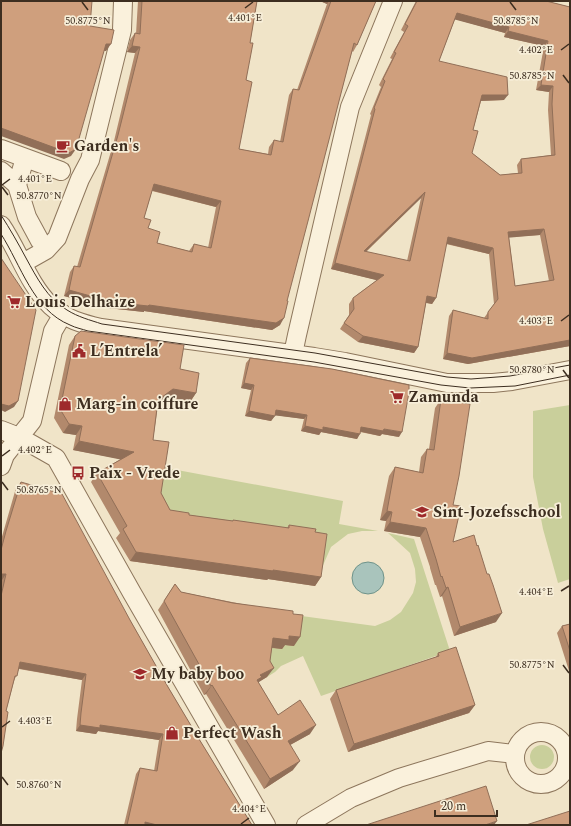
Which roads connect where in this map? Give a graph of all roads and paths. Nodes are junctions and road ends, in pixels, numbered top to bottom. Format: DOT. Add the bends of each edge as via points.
graph roads {
  1 [pos="123,1"];
  2 [pos="393,1"];
  3 [pos="1,150"];
  4 [pos="25,158"];
  5 [pos="1,171"];
  6 [pos="61,171"];
  7 [pos="17,185"];
  8 [pos="1,226"];
  9 [pos="40,241"];
  10 [pos="23,263"];
  11 [pos="63,314"];
  12 [pos="293,354"];
  13 [pos="570,370"];
  14 [pos="1,430"];
  15 [pos="19,437"];
  16 [pos="1,466"];
  17 [pos="515,754"];
  18 [pos="568,761"];
  19 [pos="266,825"];
  20 [pos="306,825"];
  1 -- 10 [label="street" via="122,30 90,160 57,238 46,250"];
  2 -- 12 [label="street" via="350,107"];
  3 -- 4 [label="street"];
  4 -- 6 [label="street"];
  4 -- 7 [label="street"];
  5 -- 7 [label="street"];
  7 -- 9 [label="street" via="28,226"];
  8 -- 10 [label="street"];
  10 -- 11 [label="street" via="42,294"];
  11 -- 12 [label="street" via="88,326"];
  11 -- 15 [label="street" via="53,331 32,421"];
  12 -- 13 [label="street" via="447,383 512,381"];
  14 -- 15 [label="street"];
  15 -- 16 [label="street" via="5,455"];
  15 -- 19 [label="street" via="56,458"];
  17 -- 18 [label="street" via="524,738 533,733 543,732 559,739"];
  17 -- 18 [label="street" via="520,773 537,783 547,783 556,778"];
  17 -- 20 [label="street" via="488,751 399,778 351,798"];
}
